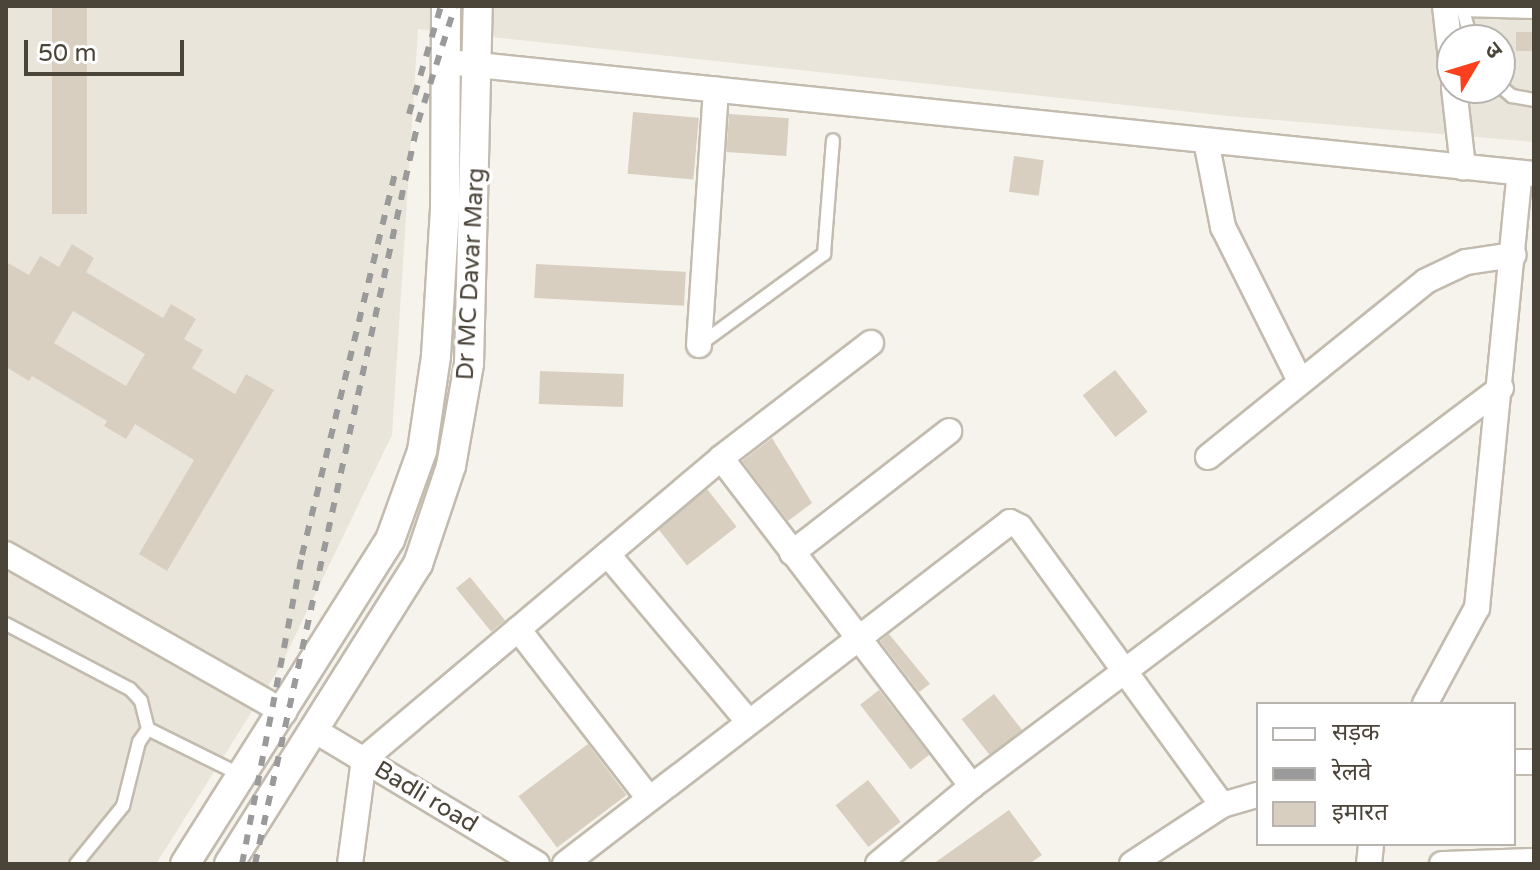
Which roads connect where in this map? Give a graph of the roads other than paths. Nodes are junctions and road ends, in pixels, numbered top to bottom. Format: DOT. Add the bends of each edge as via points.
graph roads {
  1 [pos="446,6"];
  2 [pos="478,6"];
  3 [pos="1456,7"];
  4 [pos="1534,12"];
  5 [pos="445,62"];
  6 [pos="478,65"];
  7 [pos="716,90"];
  8 [pos="1456,104"];
  9 [pos="833,140"];
  10 [pos="1206,141"];
  11 [pos="1463,167"];
  12 [pos="1527,174"];
  13 [pos="1513,255"];
  14 [pos="871,343"];
  15 [pos="699,345"];
  16 [pos="1300,381"];
  17 [pos="1501,388"];
  18 [pos="949,431"];
  19 [pos="1208,457"];
  20 [pos="721,458"];
  21 [pos="792,553"];
  22 [pos="6,554"];
  23 [pos="609,556"];
  24 [pos="6,624"];
  25 [pos="518,629"];
  26 [pos="855,637"];
  27 [pos="1124,671"];
  28 [pos="1426,702"];
  29 [pos="284,712"];
  30 [pos="747,720"];
  31 [pos="148,729"];
  32 [pos="314,730"];
  33 [pos="364,759"];
  34 [pos="244,776"];
  35 [pos="972,786"];
  36 [pos="1256,796"];
  37 [pos="648,797"];
  38 [pos="1222,805"];
  39 [pos="1518,863"];
  40 [pos="76,864"];
  41 [pos="185,864"];
  42 [pos="229,864"];
  43 [pos="350,864"];
  44 [pos="537,864"];
  45 [pos="565,864"];
  46 [pos="878,864"];
  47 [pos="1132,864"];
  48 [pos="1442,864"];
  1 -- 5 [label="street"];
  2 -- 6 [label="street, Dr MC Davar Marg"];
  3 -- 4 [label="lane"];
  5 -- 6 [label="street"];
  5 -- 29 [label="street" via="436,356 422,451 390,540"];
  6 -- 7 [label="street"];
  6 -- 32 [label="street, Dr MC Davar Marg" via="469,364 451,466 418,564"];
  7 -- 10 [label="street"];
  7 -- 15 [label="street"];
  8 -- 11 [label="street"];
  9 -- 15 [label="lane" via="824,254"];
  10 -- 11 [label="street"];
  10 -- 16 [label="street" via="1223,227"];
  11 -- 12 [label="street"];
  12 -- 13 [label="street"];
  13 -- 16 [label="street" via="1447,269"];
  13 -- 17 [label="street"];
  14 -- 20 [label="street"];
  16 -- 19 [label="street"];
  17 -- 27 [label="street"];
  17 -- 28 [label="street" via="1477,608"];
  18 -- 21 [label="street"];
  20 -- 21 [label="street"];
  20 -- 23 [label="street"];
  21 -- 26 [label="street"];
  22 -- 29 [label="street"];
  23 -- 25 [label="street"];
  23 -- 30 [label="street"];
  24 -- 31 [label="lane" via="130,689 141,701"];
  25 -- 33 [label="street"];
  25 -- 37 [label="street"];
  26 -- 27 [label="street" via="1010,522 1020,527"];
  26 -- 30 [label="street"];
  26 -- 35 [label="street"];
  27 -- 35 [label="street"];
  27 -- 38 [label="street"];
  29 -- 34 [label="street"];
  30 -- 37 [label="street"];
  31 -- 34 [label="lane"];
  31 -- 40 [label="lane" via="139,742 123,806"];
  32 -- 33 [label="street, Badli road"];
  32 -- 42 [label="street, Dr MC Davar Marg"];
  33 -- 43 [label="street"];
  33 -- 44 [label="street, Badli road"];
  34 -- 41 [label="street"];
  35 -- 46 [label="street"];
  36 -- 38 [label="street"];
  37 -- 45 [label="street"];
  38 -- 47 [label="street"];
  39 -- 48 [label="street"];
}
